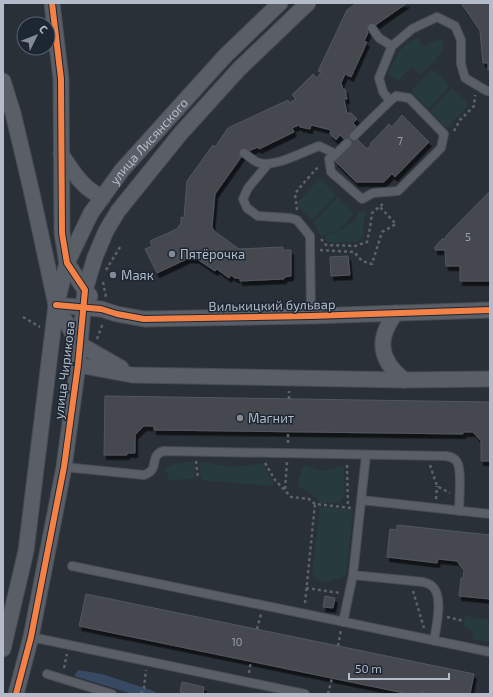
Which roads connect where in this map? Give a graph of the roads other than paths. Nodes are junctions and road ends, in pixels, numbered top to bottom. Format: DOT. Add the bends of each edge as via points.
graph roads {
  1 [pos="52,3"];
  2 [pos="280,3"];
  3 [pos="308,3"];
  4 [pos="372,28"];
  5 [pos="392,46"];
  6 [pos="3,81"];
  7 [pos="490,91"];
  8 [pos="390,101"];
  9 [pos="354,136"];
  10 [pos="347,143"];
  11 [pos="244,153"];
  12 [pos="61,154"];
  13 [pos="336,154"];
  14 [pos="268,164"];
  15 [pos="102,196"];
  16 [pos="67,263"];
  17 [pos="85,290"];
  18 [pos="56,305"];
  19 [pos="83,307"];
  20 [pos="102,309"];
  21 [pos="490,310"];
  22 [pos="396,313"];
  23 [pos="311,316"];
  24 [pos="79,344"];
  25 [pos="78,364"];
  26 [pos="132,375"];
  27 [pos="490,379"];
  28 [pos="404,380"];
  29 [pos="366,454"];
  30 [pos="64,467"];
  31 [pos="360,504"];
  32 [pos="459,511"];
  33 [pos="490,514"];
  34 [pos="72,566"];
  35 [pos="353,575"];
  36 [pos="343,622"];
  37 [pos="31,638"];
  38 [pos="431,640"];
  39 [pos="3,649"];
  40 [pos="490,652"];
  41 [pos="47,674"];
  42 [pos="16,694"];
  43 [pos="112,694"];
  44 [pos="305,694"];
  1 -- 12 [label="street" via="61,79"];
  2 -- 15 [label="street, улица Лисянского" via="225,56 122,170"];
  3 -- 17 [label="street, улица Лисянского" via="239,69 180,133 118,211 95,257"];
  4 -- 5 [label="lane" via="378,38"];
  5 -- 7 [label="lane" via="412,29 437,17 455,26 461,40 465,78"];
  5 -- 8 [label="lane" via="379,78 383,92"];
  6 -- 18 [label="street, улица Чирикова" via="28,173"];
  8 -- 9 [label="lane"];
  8 -- 13 [label="lane" via="396,96 409,98 444,134 441,148 398,191 373,193 362,199 331,172 329,159"];
  10 -- 13 [label="lane"];
  11 -- 14 [label="lane" via="258,163"];
  12 -- 15 [label="street" via="86,187 94,194"];
  12 -- 16 [label="street" via="62,233"];
  13 -- 14 [label="lane" via="319,146"];
  14 -- 23 [label="lane" via="248,188 243,199 247,208 258,216 297,220 310,236"];
  15 -- 16 [label="street, улица Лисянского" via="90,213"];
  16 -- 17 [label="street"];
  16 -- 18 [label="street, улица Лисянского"];
  17 -- 19 [label="street, улица Чирикова"];
  17 -- 20 [label="street"];
  18 -- 19 [label="street, Вилькицкий бульвар"];
  18 -- 24 [label="street"];
  18 -- 39 [label="street, улица Чирикова" via="26,551"];
  19 -- 20 [label="street, Вилькицкий бульвар"];
  19 -- 24 [label="street, улица Чирикова"];
  20 -- 23 [label="street, Вилькицкий бульвар" via="144,319"];
  21 -- 22 [label="street, Вилькицкий бульвар"];
  22 -- 23 [label="street, Вилькицкий бульвар"];
  22 -- 28 [label="street" via="388,324 383,348 394,372"];
  24 -- 25 [label="street, улица Чирикова"];
  24 -- 26 [label="street"];
  25 -- 26 [label="street"];
  25 -- 30 [label="street, улица Чирикова"];
  26 -- 28 [label="street"];
  27 -- 28 [label="street"];
  29 -- 30 [label="lane" via="163,451 155,458 151,473 144,475"];
  29 -- 31 [label="lane"];
  29 -- 32 [label="lane" via="453,458 460,469"];
  30 -- 37 [label="street, улица Чирикова"];
  31 -- 32 [label="lane"];
  31 -- 35 [label="lane"];
  32 -- 33 [label="lane"];
  34 -- 36 [label="lane"];
  35 -- 36 [label="lane"];
  35 -- 38 [label="lane" via="423,582 432,586 439,601"];
  36 -- 38 [label="lane"];
  37 -- 42 [label="street, улица Чирикова"];
  37 -- 44 [label="lane"];
  38 -- 40 [label="lane"];
  41 -- 43 [label="lane"];
}
